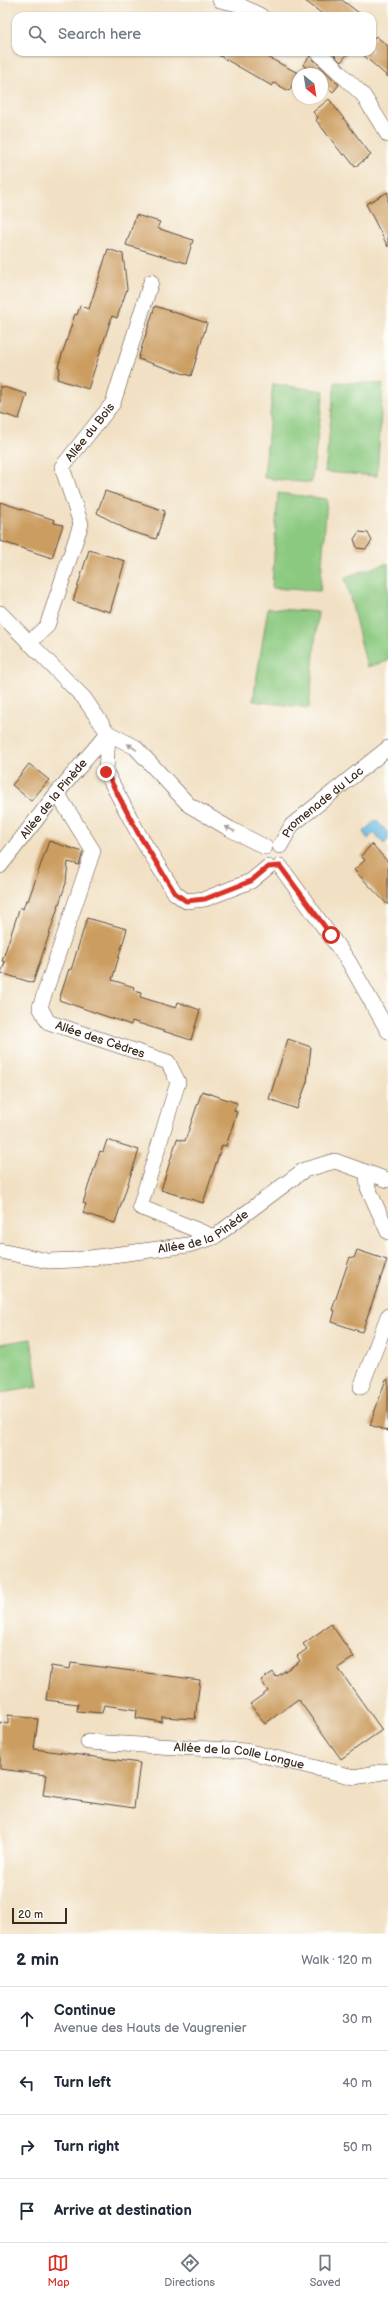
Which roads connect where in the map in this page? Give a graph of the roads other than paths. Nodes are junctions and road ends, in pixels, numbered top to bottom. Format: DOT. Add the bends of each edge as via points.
graph roads {
  1 [pos="220,0"];
  2 [pos="253,12"];
  3 [pos="322,56"];
  4 [pos="388,135"];
  5 [pos="152,282"];
  6 [pos="0,613"];
  7 [pos="29,642"];
  8 [pos="108,733"];
  9 [pos="388,748"];
  10 [pos="58,792"];
  11 [pos="280,846"];
  12 [pos="265,847"];
  13 [pos="0,866"];
  14 [pos="274,866"];
  15 [pos="388,1031"];
  16 [pos="367,1173"];
  17 [pos="388,1180"];
  18 [pos="388,1232"];
  19 [pos="214,1237"];
  20 [pos="0,1251"];
  21 [pos="388,1316"];
  22 [pos="361,1387"];
  23 [pos="88,1742"];
  24 [pos="388,1771"];
  1 -- 2 [label="street"];
  3 -- 4 [label="street" via="363,95"];
  5 -- 7 [label="street, Allée du Bois" via="113,403 62,467 81,524 47,626"];
  6 -- 7 [label="street"];
  7 -- 8 [label="street" via="84,698"];
  8 -- 10 [label="street, Allée de la Pinède"];
  12 -- 8 [label="street, one-way" via="189,805 135,748"];
  8 -- 14 [label="street" via="106,772 138,833 175,893 186,901 205,899 251,881"];
  9 -- 11 [label="street, Promenade du Lac" via="292,825"];
  10 -- 13 [label="street, Allée de la Pinède"];
  10 -- 19 [label="street, Allée des Cèdres" via="93,851 40,1007 48,1022 168,1062 178,1082 140,1207"];
  11 -- 12 [label="street" via="272,844"];
  11 -- 14 [label="street" via="286,856"];
  12 -- 14 [label="street" via="261,858"];
  14 -- 15 [label="street" via="349,962"];
  16 -- 17 [label="street, Allée de la Pinède"];
  16 -- 18 [label="street" via="368,1188"];
  16 -- 19 [label="street, Allée de la Pinède" via="334,1161 304,1170"];
  19 -- 20 [label="street, Allée de la Pinède" via="188,1245 74,1260 48,1261"];
  21 -- 22 [label="street"];
  23 -- 24 [label="street, Allée de la Colle Longue" via="246,1751 354,1778"];
}
